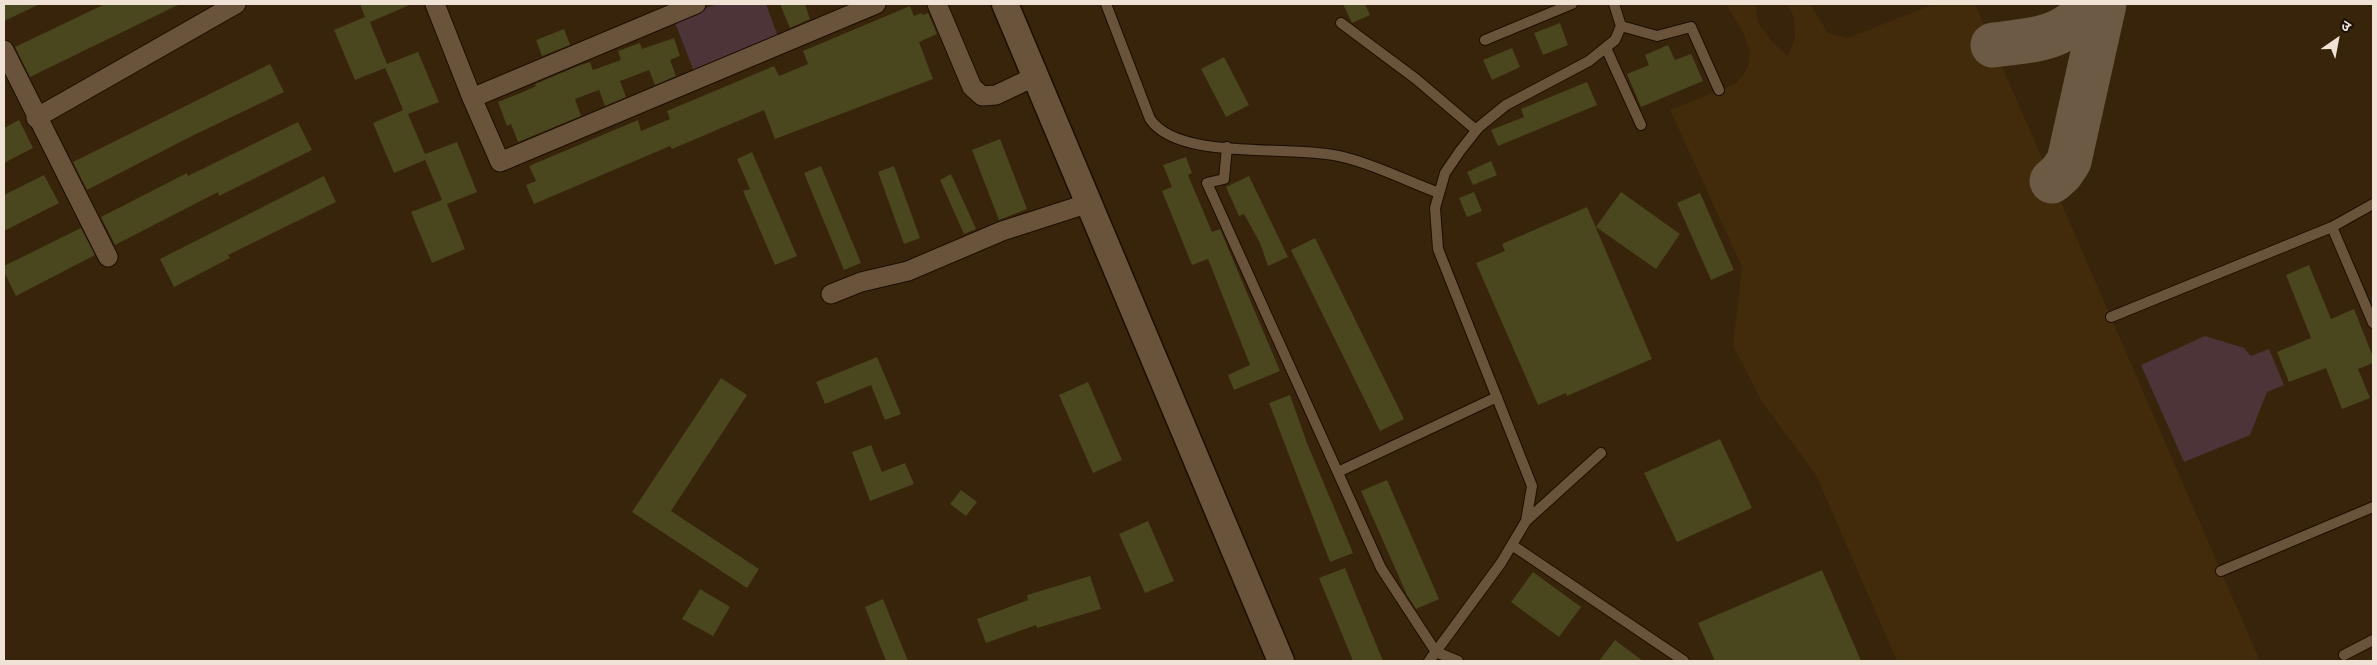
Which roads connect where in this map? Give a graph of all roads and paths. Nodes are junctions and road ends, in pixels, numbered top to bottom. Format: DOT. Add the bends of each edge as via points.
graph roads {
  1 [pos="236,4"];
  2 [pos="435,4"];
  3 [pos="696,4"];
  4 [pos="876,4"];
  5 [pos="937,4"];
  6 [pos="1005,4"];
  7 [pos="1106,4"];
  8 [pos="1572,4"];
  9 [pos="1614,4"];
  10 [pos="1341,22"];
  11 [pos="1621,26"];
  12 [pos="1485,40"];
  13 [pos="1606,48"];
  14 [pos="4,50"];
  15 [pos="1036,76"];
  16 [pos="1719,90"];
  17 [pos="472,98"];
  18 [pos="36,118"];
  19 [pos="1641,125"];
  20 [pos="1476,130"];
  21 [pos="1228,148"];
  22 [pos="1439,193"];
  23 [pos="1089,203"];
  24 [pos="2373,204"];
  25 [pos="2332,227"];
  26 [pos="108,257"];
  27 [pos="831,294"];
  28 [pos="2111,317"];
  29 [pos="2373,324"];
  30 [pos="1497,397"];
  31 [pos="1601,453"];
  32 [pos="1338,472"];
  33 [pos="2373,507"];
  34 [pos="1526,521"];
  35 [pos="1512,545"];
  36 [pos="2221,572"];
  37 [pos="2373,640"];
  38 [pos="2344,655"];
  39 [pos="1432,657"];
  40 [pos="1281,661"];
  41 [pos="1458,661"];
  42 [pos="1684,661"];
  1 -- 18 [label="street"];
  2 -- 17 [label="street"];
  3 -- 17 [label="street"];
  4 -- 17 [label="street" via="500,162"];
  5 -- 15 [label="street" via="972,87 982,96 996,95"];
  6 -- 15 [label="street"];
  7 -- 21 [label="lane" via="1156,128 1200,146"];
  8 -- 12 [label="lane"];
  9 -- 11 [label="lane"];
  10 -- 20 [label="lane"];
  11 -- 13 [label="lane" via="1615,40"];
  11 -- 16 [label="lane" via="1657,36 1691,27"];
  13 -- 19 [label="lane"];
  13 -- 20 [label="lane" via="1589,61 1506,105"];
  14 -- 18 [label="street"];
  15 -- 23 [label="street"];
  18 -- 26 [label="street"];
  20 -- 22 [label="lane" via="1445,173"];
  21 -- 22 [label="lane" via="1312,151 1346,158"];
  21 -- 32 [label="lane" via="1224,179 1207,183"];
  22 -- 30 [label="lane" via="1435,208 1438,249"];
  23 -- 27 [label="street" via="1002,231 908,271 861,282"];
  23 -- 40 [label="street"];
  24 -- 25 [label="lane"];
  25 -- 28 [label="lane"];
  25 -- 29 [label="lane"];
  30 -- 32 [label="lane"];
  30 -- 34 [label="lane" via="1532,486"];
  31 -- 34 [label="lane"];
  32 -- 39 [label="lane" via="1381,568"];
  33 -- 36 [label="lane"];
  34 -- 35 [label="lane"];
  35 -- 39 [label="lane"];
  35 -- 42 [label="lane"];
  37 -- 38 [label="lane"];
  39 -- 41 [label="lane"];
}
